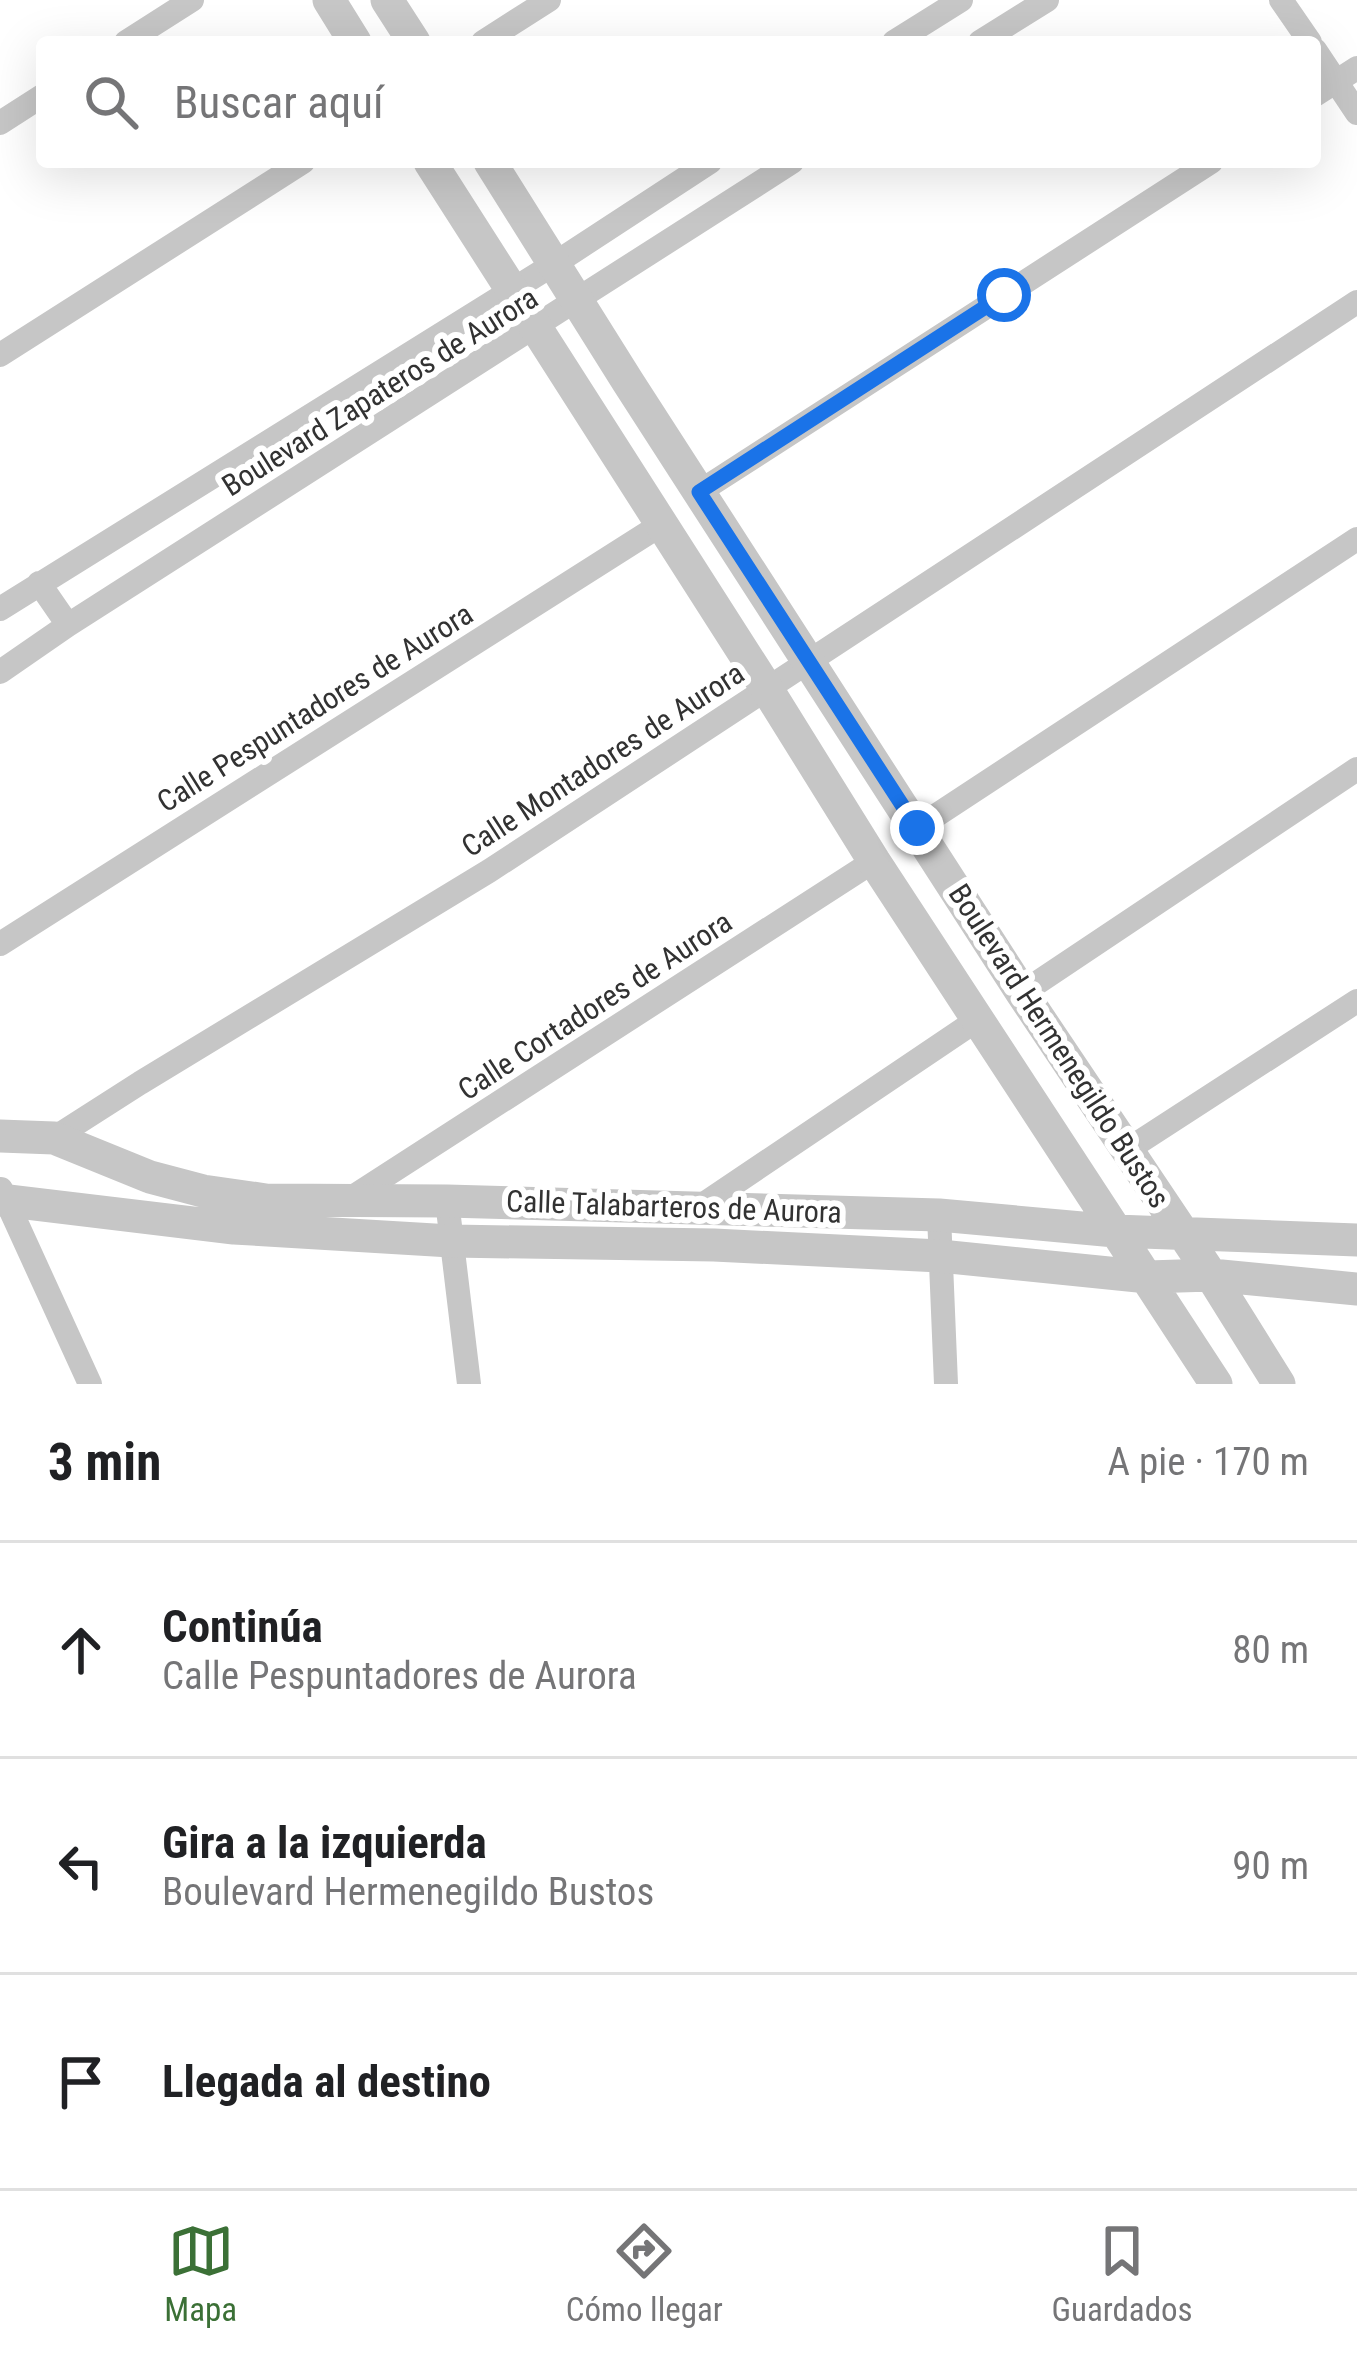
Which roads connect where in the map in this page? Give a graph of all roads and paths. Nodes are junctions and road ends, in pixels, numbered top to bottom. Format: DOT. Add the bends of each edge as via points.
graph roads {
  1 [pos="192,0"];
  2 [pos="329,0"];
  3 [pos="387,0"];
  4 [pos="549,0"];
  5 [pos="961,0"];
  6 [pos="1047,0"];
  7 [pos="1281,0"];
  8 [pos="135,36"];
  9 [pos="352,36"];
  10 [pos="410,36"];
  11 [pos="492,36"];
  12 [pos="904,36"];
  13 [pos="990,36"];
  14 [pos="1306,36"];
  15 [pos="1336,82"];
  16 [pos="36,100"];
  17 [pos="1357,113"];
  18 [pos="0,123"];
  19 [pos="294,168"];
  20 [pos="434,168"];
  21 [pos="494,168"];
  22 [pos="701,168"];
  23 [pos="783,168"];
  24 [pos="1202,168"];
  25 [pos="554,264"];
  26 [pos="511,291"];
  27 [pos="578,301"];
  28 [pos="1357,302"];
  29 [pos="536,328"];
  30 [pos="0,355"];
  31 [pos="699,492"];
  32 [pos="662,524"];
  33 [pos="1357,539"];
  34 [pos="40,583"];
  35 [pos="0,609"];
  36 [pos="68,625"];
  37 [pos="808,661"];
  38 [pos="0,672"];
  39 [pos="767,689"];
  40 [pos="1357,769"];
  41 [pos="917,828"];
  42 [pos="874,861"];
  43 [pos="0,944"];
  44 [pos="1022,993"];
  45 [pos="1357,1001"];
  46 [pos="977,1020"];
  47 [pos="0,1136"];
  48 [pos="54,1138"];
  49 [pos="1127,1150"];
  50 [pos="3,1196"];
  51 [pos="348,1200"];
  52 [pos="447,1201"];
  53 [pos="698,1208"];
  54 [pos="939,1215"];
  55 [pos="1115,1231"];
  56 [pos="1181,1232"];
  57 [pos="1355,1238"];
  58 [pos="451,1241"];
  59 [pos="940,1256"];
  60 [pos="1211,1275"];
  61 [pos="1148,1277"];
  62 [pos="1357,1289"];
  63 [pos="90,1384"];
  64 [pos="469,1384"];
  65 [pos="946,1384"];
  66 [pos="1216,1384"];
  67 [pos="1279,1384"];
  1 -- 8 [label="street"];
  2 -- 9 [label="street"];
  3 -- 10 [label="street"];
  4 -- 11 [label="street"];
  5 -- 12 [label="street"];
  6 -- 13 [label="street"];
  7 -- 14 [label="street"];
  15 -- 17 [label="street"];
  16 -- 18 [label="street"];
  19 -- 30 [label="street"];
  20 -- 26 [label="street, Boulevard Hermenegildo Bustos"];
  21 -- 25 [label="street, Boulevard Hermenegildo Bustos"];
  22 -- 25 [label="street, Boulevard Zapateros de Aurora"];
  23 -- 27 [label="street, Boulevard Zapateros de Aurora"];
  24 -- 31 [label="street"];
  25 -- 26 [label="street, Boulevard Zapateros de Aurora"];
  25 -- 27 [label="street, Boulevard Hermenegildo Bustos"];
  26 -- 29 [label="street, Boulevard Hermenegildo Bustos"];
  26 -- 34 [label="street, Boulevard Zapateros de Aurora"];
  27 -- 29 [label="street, Boulevard Zapateros de Aurora"];
  27 -- 31 [label="street, Boulevard Hermenegildo Bustos"];
  28 -- 37 [label="street, Calle Montadores de Aurora"];
  29 -- 32 [label="street, Boulevard Hermenegildo Bustos"];
  29 -- 36 [label="street, Boulevard Zapateros de Aurora"];
  31 -- 37 [label="street, Boulevard Hermenegildo Bustos"];
  32 -- 39 [label="street, Boulevard Hermenegildo Bustos"];
  32 -- 43 [label="street, Calle Pespuntadores de Aurora"];
  33 -- 41 [label="street"];
  34 -- 35 [label="street, Boulevard Zapateros de Aurora"];
  34 -- 36 [label="street"];
  36 -- 38 [label="street, Boulevard Zapateros de Aurora"];
  37 -- 39 [label="street, Calle Montadores de Aurora"];
  37 -- 41 [label="street, Boulevard Hermenegildo Bustos"];
  39 -- 42 [label="street, Boulevard Hermenegildo Bustos"];
  39 -- 48 [label="street, Calle Montadores de Aurora"];
  40 -- 44 [label="street"];
  41 -- 44 [label="street, Boulevard Hermenegildo Bustos"];
  42 -- 46 [label="street, Boulevard Hermenegildo Bustos"];
  42 -- 51 [label="street, Calle Cortadores de Aurora"];
  44 -- 49 [label="street, Boulevard Hermenegildo Bustos"];
  45 -- 49 [label="street"];
  46 -- 53 [label="street"];
  46 -- 55 [label="street, Boulevard Hermenegildo Bustos"];
  47 -- 48 [label="street, Calle Talabarteros de Aurora"];
  48 -- 51 [label="street, Calle Talabarteros de Aurora" via="203,1191"];
  49 -- 56 [label="street, Boulevard Hermenegildo Bustos"];
  50 -- 58 [label="street, Calle Talabarteros de Aurora" via="234,1228"];
  50 -- 63 [label="street"];
  51 -- 52 [label="street, Calle Talabarteros de Aurora"];
  52 -- 53 [label="street, Calle Talabarteros de Aurora"];
  52 -- 58 [label="street"];
  53 -- 54 [label="street, Calle Talabarteros de Aurora"];
  54 -- 55 [label="street, Calle Talabarteros de Aurora"];
  54 -- 59 [label="street"];
  55 -- 56 [label="street, Calle Talabarteros de Aurora"];
  55 -- 61 [label="street, Boulevard Hermenegildo Bustos"];
  56 -- 57 [label="street, Calle Talabarteros de Aurora"];
  56 -- 60 [label="street, Boulevard Hermenegildo Bustos"];
  58 -- 59 [label="street, Calle Talabarteros de Aurora"];
  58 -- 64 [label="street"];
  59 -- 61 [label="street, Calle Talabarteros de Aurora"];
  59 -- 65 [label="street"];
  60 -- 61 [label="street, Calle Talabarteros de Aurora"];
  60 -- 62 [label="street, Calle Talabarteros de Aurora"];
  60 -- 67 [label="street, Boulevard Hermenegildo Bustos"];
  61 -- 66 [label="street, Boulevard Hermenegildo Bustos"];
}
